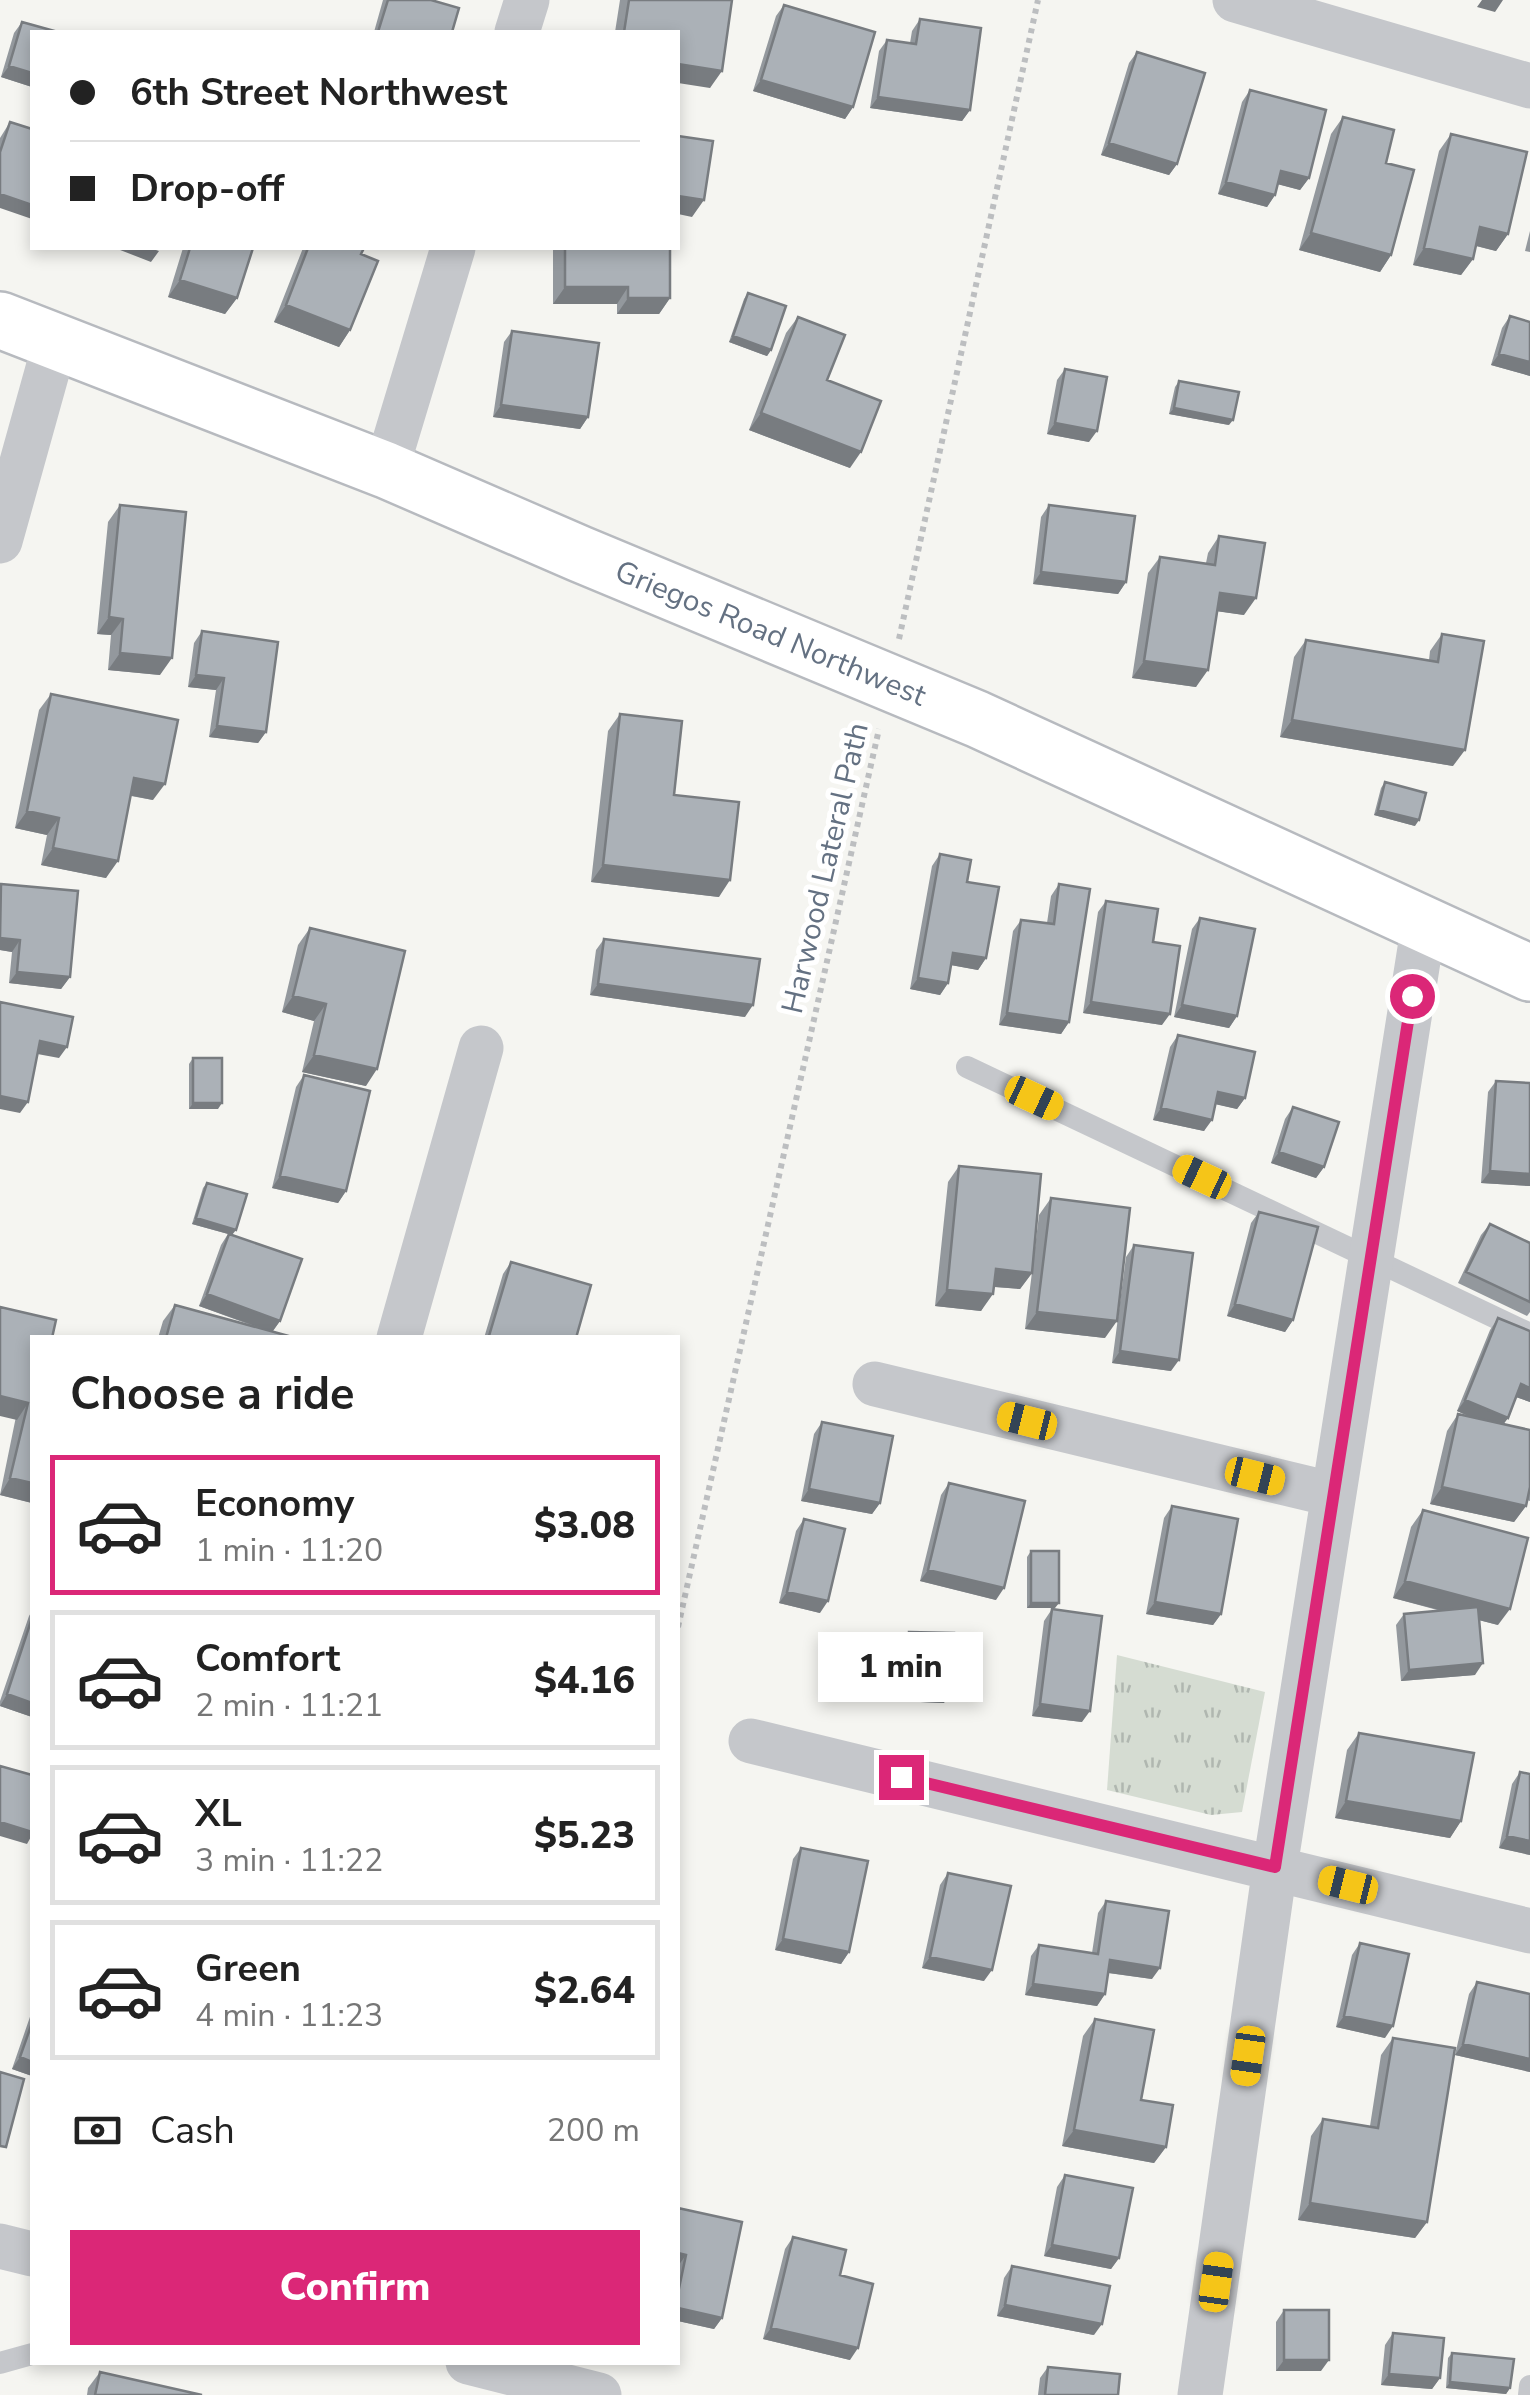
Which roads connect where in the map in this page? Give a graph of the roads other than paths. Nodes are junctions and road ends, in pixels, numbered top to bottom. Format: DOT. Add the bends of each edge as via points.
graph roads {
  1 [pos="527,0"];
  2 [pos="1235,0"];
  3 [pos="518,30"];
  4 [pos="1530,86"];
  5 [pos="452,250"];
  6 [pos="0,320"];
  7 [pos="56,340"];
  8 [pos="386,470"];
  9 [pos="0,542"];
  10 [pos="1424,922"];
  11 [pos="1530,973"];
  12 [pos="481,1048"];
  13 [pos="967,1067"];
  14 [pos="1370,1256"];
  15 [pos="1530,1334"];
  16 [pos="400,1335"];
  17 [pos="875,1384"];
  18 [pos="1331,1494"];
  19 [pos="751,1742"];
  20 [pos="1275,1867"];
  21 [pos="1530,1932"];
  22 [pos="0,2246"];
  23 [pos="30,2254"];
  24 [pos="30,2355"];
  25 [pos="0,2364"];
  26 [pos="480,2365"];
  27 [pos="1530,2386"];
  28 [pos="599,2395"];
  29 [pos="1200,2395"];
  30 [pos="1529,2395"];
  1 -- 3 [label="street"];
  2 -- 4 [label="street"];
  5 -- 8 [label="street"];
  6 -- 7 [label="main road, Griegos Road Northwest"];
  7 -- 8 [label="main road, Griegos Road Northwest"];
  7 -- 9 [label="street"];
  8 -- 10 [label="main road, Griegos Road Northwest" via="995,727"];
  10 -- 11 [label="main road, Griegos Road Northwest"];
  10 -- 14 [label="street"];
  12 -- 16 [label="street"];
  13 -- 14 [label="lane"];
  14 -- 15 [label="lane"];
  14 -- 18 [label="street"];
  17 -- 18 [label="street"];
  18 -- 20 [label="street"];
  19 -- 20 [label="street"];
  20 -- 21 [label="street"];
  20 -- 29 [label="street"];
  22 -- 23 [label="street"];
  24 -- 25 [label="lane"];
  26 -- 28 [label="street"];
  27 -- 30 [label="lane"];
}
